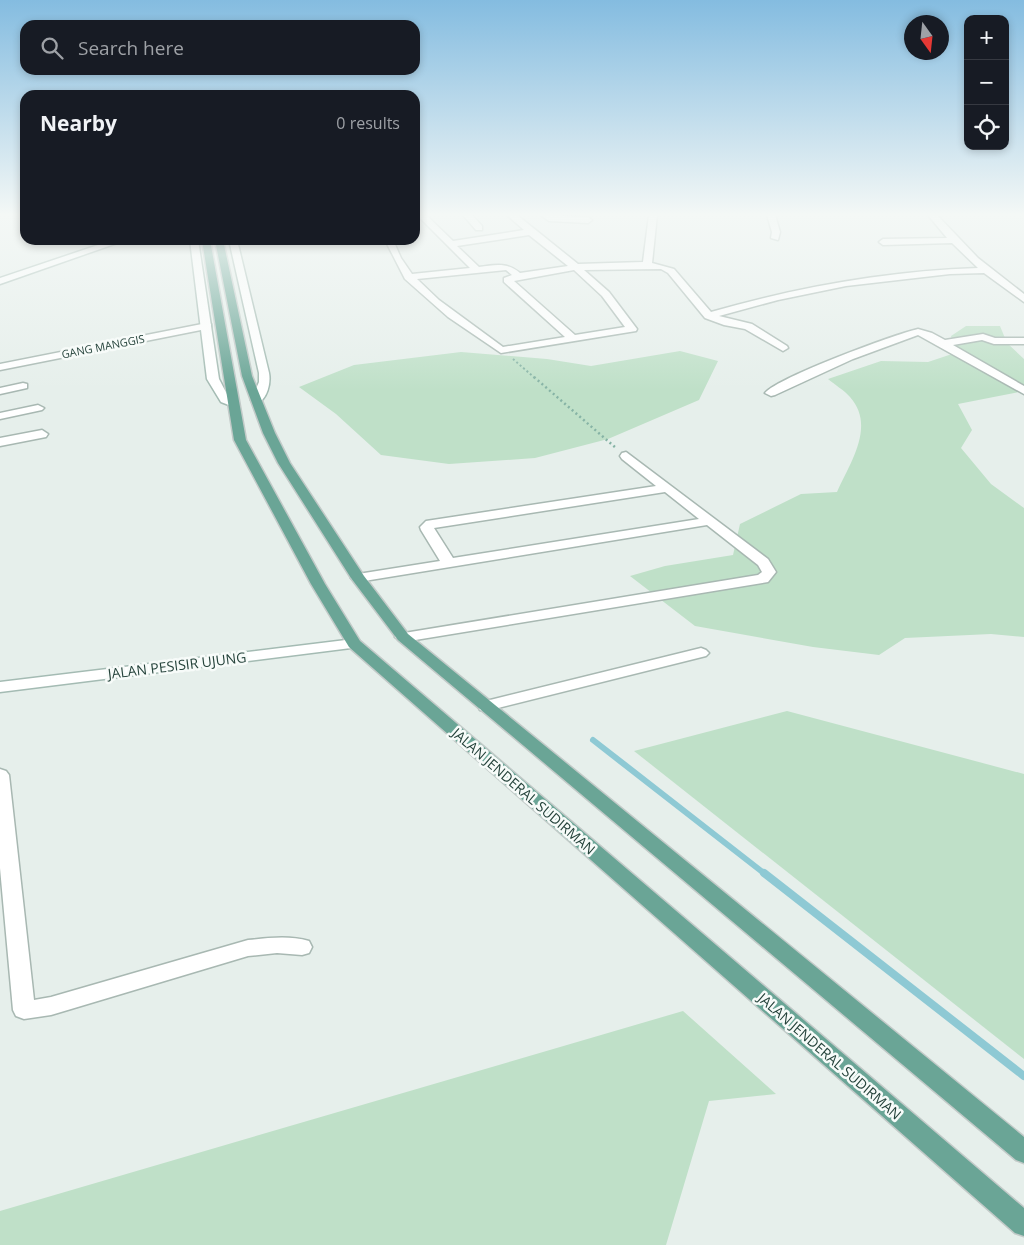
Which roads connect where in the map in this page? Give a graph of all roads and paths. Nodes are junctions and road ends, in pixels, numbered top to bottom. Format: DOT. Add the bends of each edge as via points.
graph roads {
  1 [pos="24,273"];
  2 [pos="199,273"];
  3 [pos="214,273"];
  4 [pos="224,273"];
  5 [pos="241,273"];
  6 [pos="406,273"];
  7 [pos="447,273"];
  8 [pos="515,273"];
  9 [pos="537,273"];
  10 [pos="584,273"];
  11 [pos="672,273"];
  12 [pos="935,273"];
  13 [pos="989,273"];
  14 [pos="518,276"];
  15 [pos="408,277"];
  16 [pos="0,281"];
  17 [pos="1024,299"];
  18 [pos="709,316"];
  19 [pos="207,326"];
  20 [pos="571,337"];
  21 [pos="1024,341"];
  22 [pos="942,344"];
  23 [pos="783,348"];
  24 [pos="501,350"];
  25 [pos="0,367"];
  26 [pos="238,377"];
  27 [pos="23,386"];
  28 [pos="0,391"];
  29 [pos="1024,391"];
  30 [pos="771,393"];
  31 [pos="256,400"];
  32 [pos="234,404"];
  33 [pos="38,408"];
  34 [pos="0,416"];
  35 [pos="42,434"];
  36 [pos="0,442"];
  37 [pos="626,456"];
  38 [pos="667,488"];
  39 [pos="710,521"];
  40 [pos="449,564"];
  41 [pos="358,578"];
  42 [pos="403,637"];
  43 [pos="354,644"];
  44 [pos="701,653"];
  45 [pos="0,687"];
  46 [pos="486,706"];
  47 [pos="0,775"];
  48 [pos="302,947"];
  49 [pos="1024,1152"];
  50 [pos="1024,1224"];
  1 -- 16 [label="street"];
  2 -- 19 [label="street"];
  3 -- 26 [label="main road, JALAN JENDERAL SUDIRMAN"];
  4 -- 26 [label="main road, JALAN JENDERAL SUDIRMAN"];
  5 -- 31 [label="street" via="264,373 265,382"];
  6 -- 15 [label="street"];
  7 -- 15 [label="street"];
  8 -- 14 [label="street"];
  9 -- 14 [label="street"];
  10 -- 20 [label="street" via="616,304 632,329"];
  11 -- 18 [label="street"];
  12 -- 18 [label="street" via="870,279 769,299"];
  13 -- 17 [label="street"];
  14 -- 20 [label="street" via="507,280"];
  15 -- 24 [label="street"];
  18 -- 23 [label="street" via="748,326"];
  19 -- 25 [label="street, GANG MANGGIS"];
  19 -- 32 [label="street" via="213,380 225,400"];
  20 -- 24 [label="street"];
  21 -- 22 [label="street" via="994,341 984,337"];
  22 -- 29 [label="street"];
  22 -- 30 [label="street" via="918,332 849,357"];
  24 -- 37 [label="path"];
  26 -- 31 [label="main road, JALAN JENDERAL SUDIRMAN"];
  26 -- 32 [label="main road, JALAN JENDERAL SUDIRMAN"];
  27 -- 28 [label="street"];
  31 -- 41 [label="main road, JALAN JENDERAL SUDIRMAN" via="284,462"];
  32 -- 43 [label="main road, JALAN JENDERAL SUDIRMAN" via="240,440"];
  33 -- 34 [label="street"];
  35 -- 36 [label="street"];
  37 -- 38 [label="street"];
  38 -- 39 [label="street"];
  38 -- 40 [label="street" via="431,524 428,530"];
  39 -- 40 [label="street"];
  39 -- 42 [label="street" via="763,562 769,572 763,579"];
  40 -- 41 [label="street"];
  41 -- 42 [label="main road, JALAN JENDERAL SUDIRMAN"];
  42 -- 46 [label="main road, JALAN JENDERAL SUDIRMAN"];
  43 -- 45 [label="street, JALAN PESISIR UJUNG"];
  43 -- 50 [label="main road, JALAN JENDERAL SUDIRMAN"];
  44 -- 46 [label="street"];
  46 -- 49 [label="main road, JALAN JENDERAL SUDIRMAN"];
  47 -- 48 [label="street" via="24,1010 51,1006 248,948"];
}
